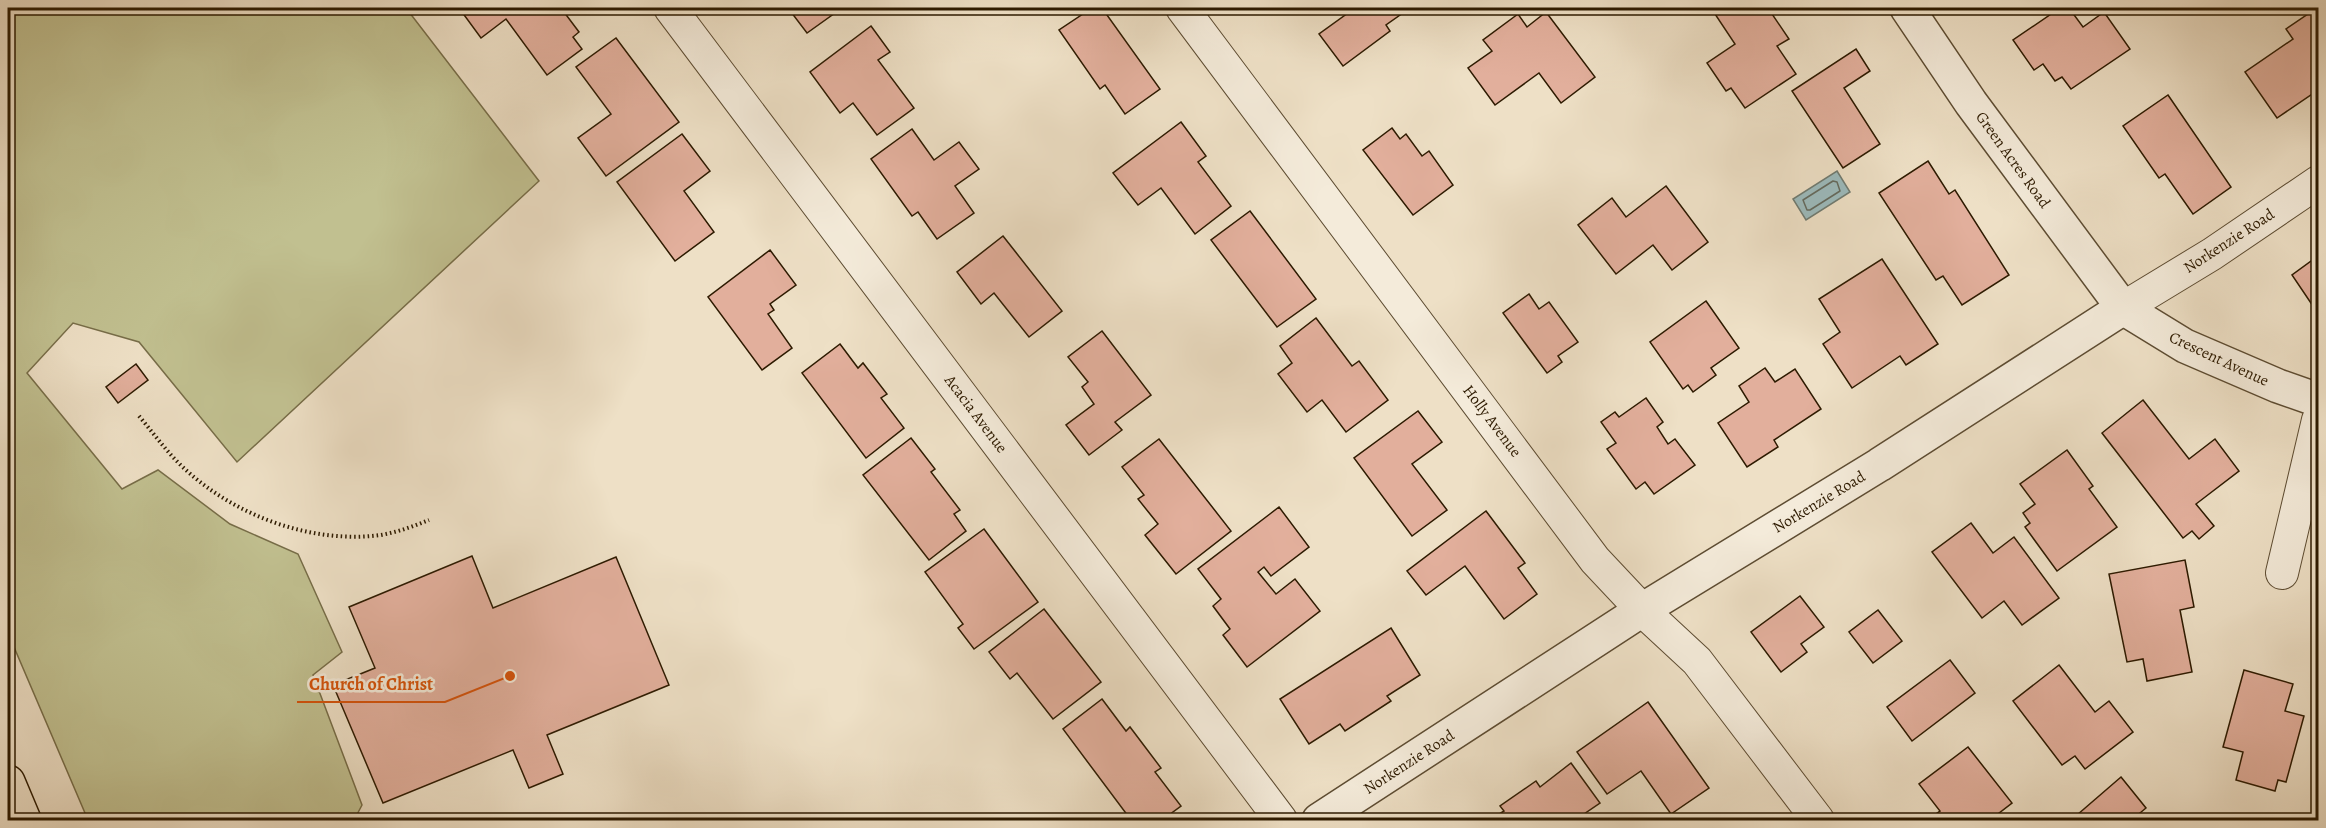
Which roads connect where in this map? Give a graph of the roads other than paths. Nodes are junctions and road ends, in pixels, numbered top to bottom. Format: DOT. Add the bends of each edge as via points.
graph roads {
  1 [pos="670,8"];
  2 [pos="1182,8"];
  3 [pos="1907,8"];
  4 [pos="2319,182"];
  5 [pos="2123,308"];
  6 [pos="2319,400"];
  7 [pos="2319,420"];
  8 [pos="2282,573"];
  9 [pos="1642,610"];
  10 [pos="8,782"];
  11 [pos="24,820"];
  12 [pos="1281,820"];
  13 [pos="1319,820"];
  14 [pos="1818,820"];
  1 -- 12 [label="street, Acacia Avenue"];
  2 -- 9 [label="street, Holly Avenue" via="1595,560"];
  3 -- 5 [label="street, Green Acres Road" via="1971,103"];
  4 -- 5 [label="street, Norkenzie Road"];
  5 -- 6 [label="street, Crescent Avenue" via="2185,346"];
  5 -- 9 [label="street, Norkenzie Road" via="1879,465"];
  7 -- 8 [label="street"];
  9 -- 13 [label="street, Norkenzie Road"];
  9 -- 14 [label="street, Holly Avenue" via="1697,661"];
  10 -- 11 [label="highway"];
}
